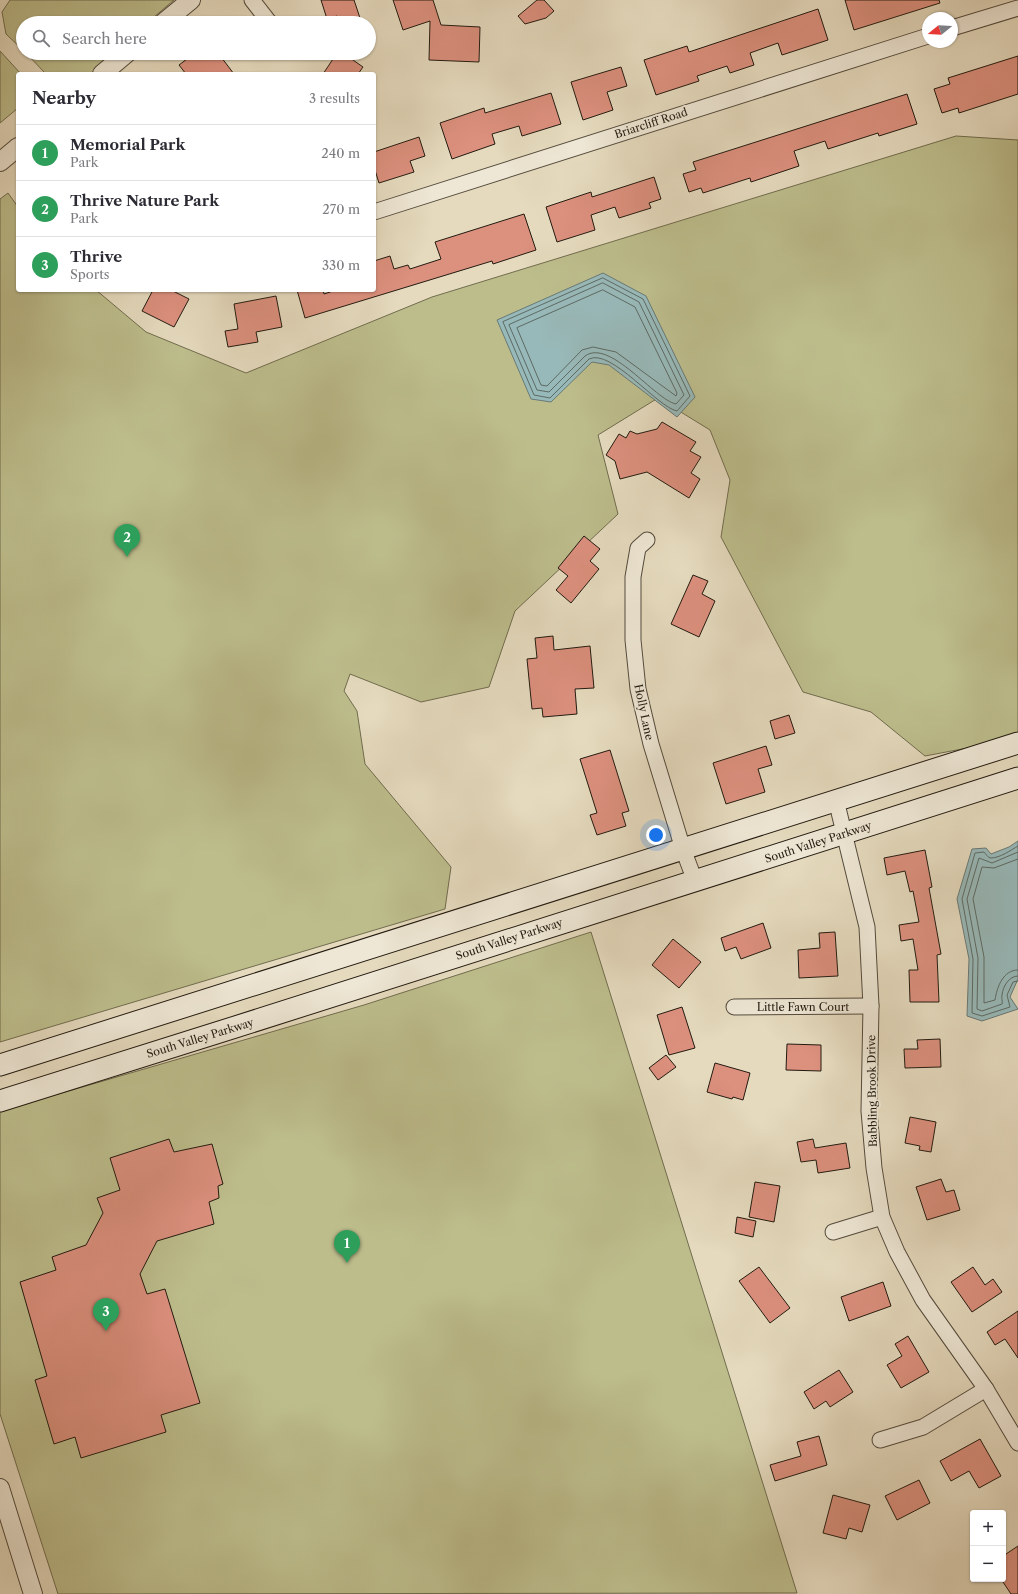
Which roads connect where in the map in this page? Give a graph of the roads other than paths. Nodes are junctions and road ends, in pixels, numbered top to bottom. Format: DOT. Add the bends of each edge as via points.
graph roads {
  1 [pos="190,0"];
  2 [pos="252,0"];
  3 [pos="1018,8"];
  4 [pos="171,16"];
  5 [pos="265,16"];
  6 [pos="958,26"];
  7 [pos="922,38"];
  8 [pos="119,60"];
  9 [pos="104,72"];
  10 [pos="16,149"];
  11 [pos="0,162"];
  12 [pos="376,211"];
  13 [pos="647,540"];
  14 [pos="1018,743"];
  15 [pos="1018,778"];
  16 [pos="836,800"];
  17 [pos="846,832"];
  18 [pos="683,849"];
  19 [pos="695,881"];
  20 [pos="361,951"];
  21 [pos="373,983"];
  22 [pos="871,1006"];
  23 [pos="734,1007"];
  24 [pos="0,1065"];
  25 [pos="0,1101"];
  26 [pos="882,1217"];
  27 [pos="833,1232"];
  28 [pos="986,1389"];
  29 [pos="880,1440"];
  30 [pos="1018,1443"];
  31 [pos="0,1488"];
  32 [pos="33,1594"];
  1 -- 4 [label="street"];
  2 -- 5 [label="street"];
  3 -- 6 [label="street"];
  7 -- 12 [label="street, Briarcliff Road"];
  8 -- 9 [label="street"];
  10 -- 11 [label="street"];
  13 -- 18 [label="street, Holly Lane" via="638,548 633,577 633,640 637,675 651,744"];
  14 -- 16 [label="main road"];
  15 -- 17 [label="main road, South Valley Parkway"];
  16 -- 17 [label="street, Babbling Brook Drive"];
  16 -- 18 [label="main road"];
  17 -- 19 [label="main road, South Valley Parkway"];
  17 -- 22 [label="street, Babbling Brook Drive" via="867,927"];
  18 -- 19 [label="street, Holly Lane"];
  18 -- 20 [label="main road"];
  19 -- 21 [label="main road, South Valley Parkway"];
  20 -- 21 [label="main road"];
  20 -- 24 [label="main road"];
  21 -- 25 [label="main road, South Valley Parkway"];
  22 -- 23 [label="street, Little Fawn Court"];
  22 -- 26 [label="street, Babbling Brook Drive" via="869,1111"];
  26 -- 27 [label="street"];
  26 -- 28 [label="street, Babbling Brook Drive" via="897,1252 923,1300"];
  28 -- 29 [label="street" via="924,1428"];
  28 -- 30 [label="street, Babbling Brook Drive"];
  31 -- 32 [label="street"];
}
